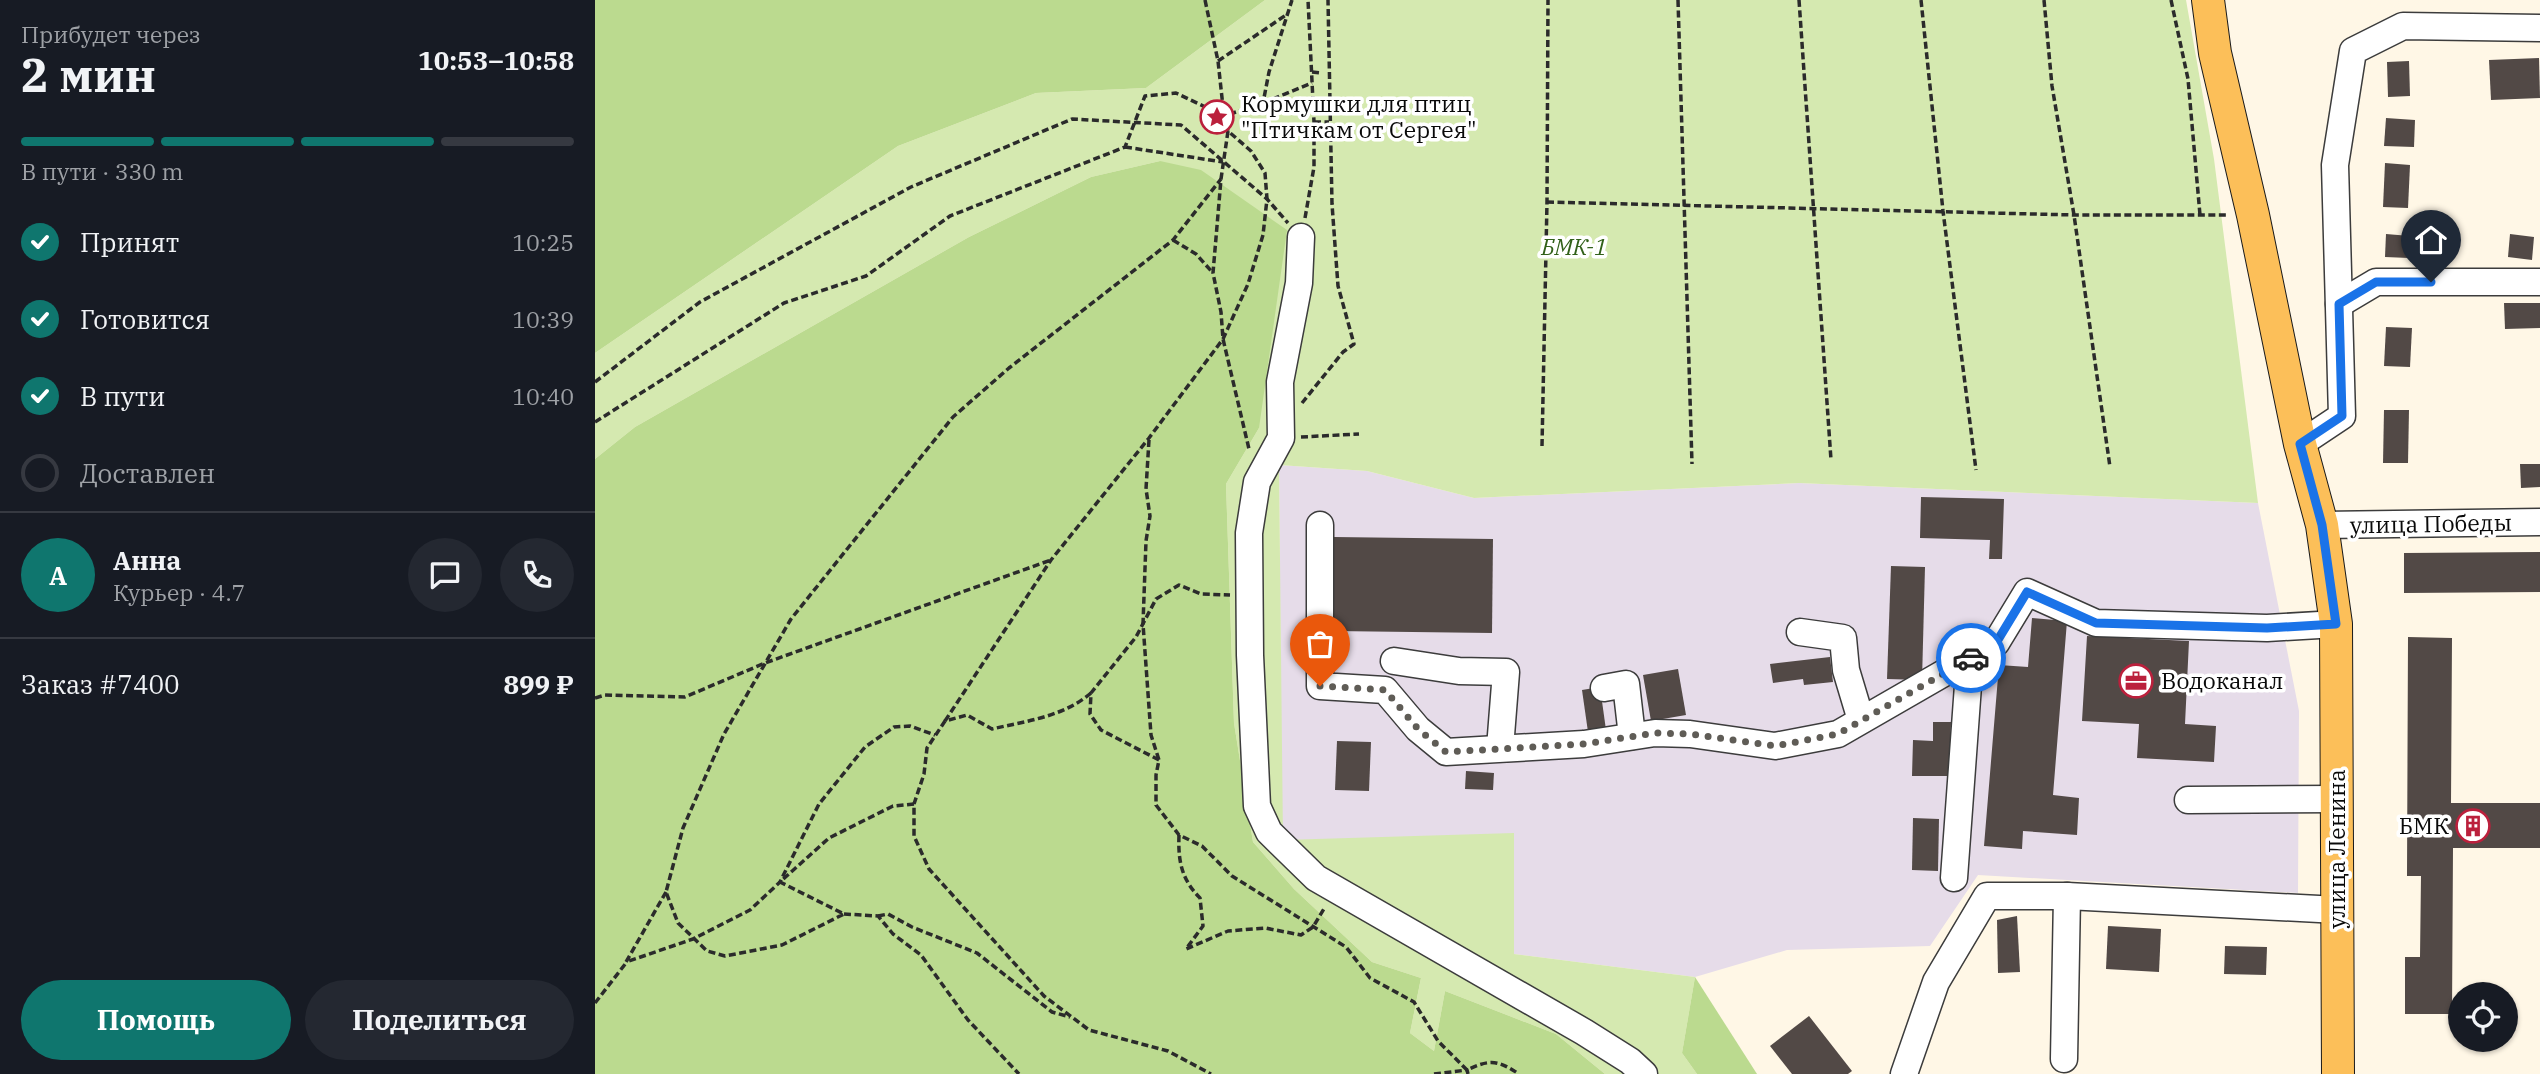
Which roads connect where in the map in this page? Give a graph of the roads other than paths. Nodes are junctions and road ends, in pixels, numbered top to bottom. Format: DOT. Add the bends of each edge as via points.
graph roads {
  1 [pos="2208,0"];
  2 [pos="2540,28"];
  3 [pos="1301,237"];
  4 [pos="2540,282"];
  5 [pos="2339,304"];
  6 [pos="2300,444"];
  7 [pos="2540,522"];
  8 [pos="1320,525"];
  9 [pos="2322,525"];
  10 [pos="2336,624"];
  11 [pos="1800,632"];
  12 [pos="1970,658"];
  13 [pos="1394,661"];
  14 [pos="1604,688"];
  15 [pos="1861,720"];
  16 [pos="1632,736"];
  17 [pos="1500,748"];
  18 [pos="2337,799"];
  19 [pos="2188,800"];
  20 [pos="1954,878"];
  21 [pos="2067,897"];
  22 [pos="2338,910"];
  23 [pos="2064,1059"];
  24 [pos="1644,1074"];
  25 [pos="1904,1074"];
  26 [pos="2337,1074"];
  1 -- 6 [label="main road, улица Ленина" via="2215,53"];
  2 -- 5 [label="street" via="2403,26 2353,51 2335,165"];
  3 -- 24 [label="street" via="1299,283 1280,382 1281,438 1257,482 1249,533 1249,655 1257,806 1269,832 1316,878 1584,1032"];
  4 -- 5 [label="street" via="2376,282"];
  5 -- 6 [label="street" via="2342,416"];
  6 -- 9 [label="main road, улица Ленина"];
  7 -- 9 [label="street, улица Победы"];
  8 -- 17 [label="street" via="1320,686 1385,690 1418,729 1446,752"];
  9 -- 10 [label="main road, улица Ленина"];
  10 -- 12 [label="street" via="2267,628 2096,623 2027,592 1996,643"];
  10 -- 18 [label="main road, улица Ленина"];
  11 -- 15 [label="street" via="1843,638 1846,670"];
  12 -- 15 [label="street"];
  12 -- 20 [label="street"];
  13 -- 17 [label="street" via="1458,671 1506,672"];
  14 -- 16 [label="street" via="1626,684"];
  15 -- 16 [label="street" via="1838,734 1775,746 1690,734"];
  16 -- 17 [label="street" via="1584,744"];
  18 -- 19 [label="street"];
  18 -- 22 [label="main road, улица Ленина"];
  21 -- 22 [label="street"];
  21 -- 23 [label="street"];
  21 -- 25 [label="street" via="1987,895 1936,982"];
  22 -- 26 [label="main road, улица Ленина"];
}
